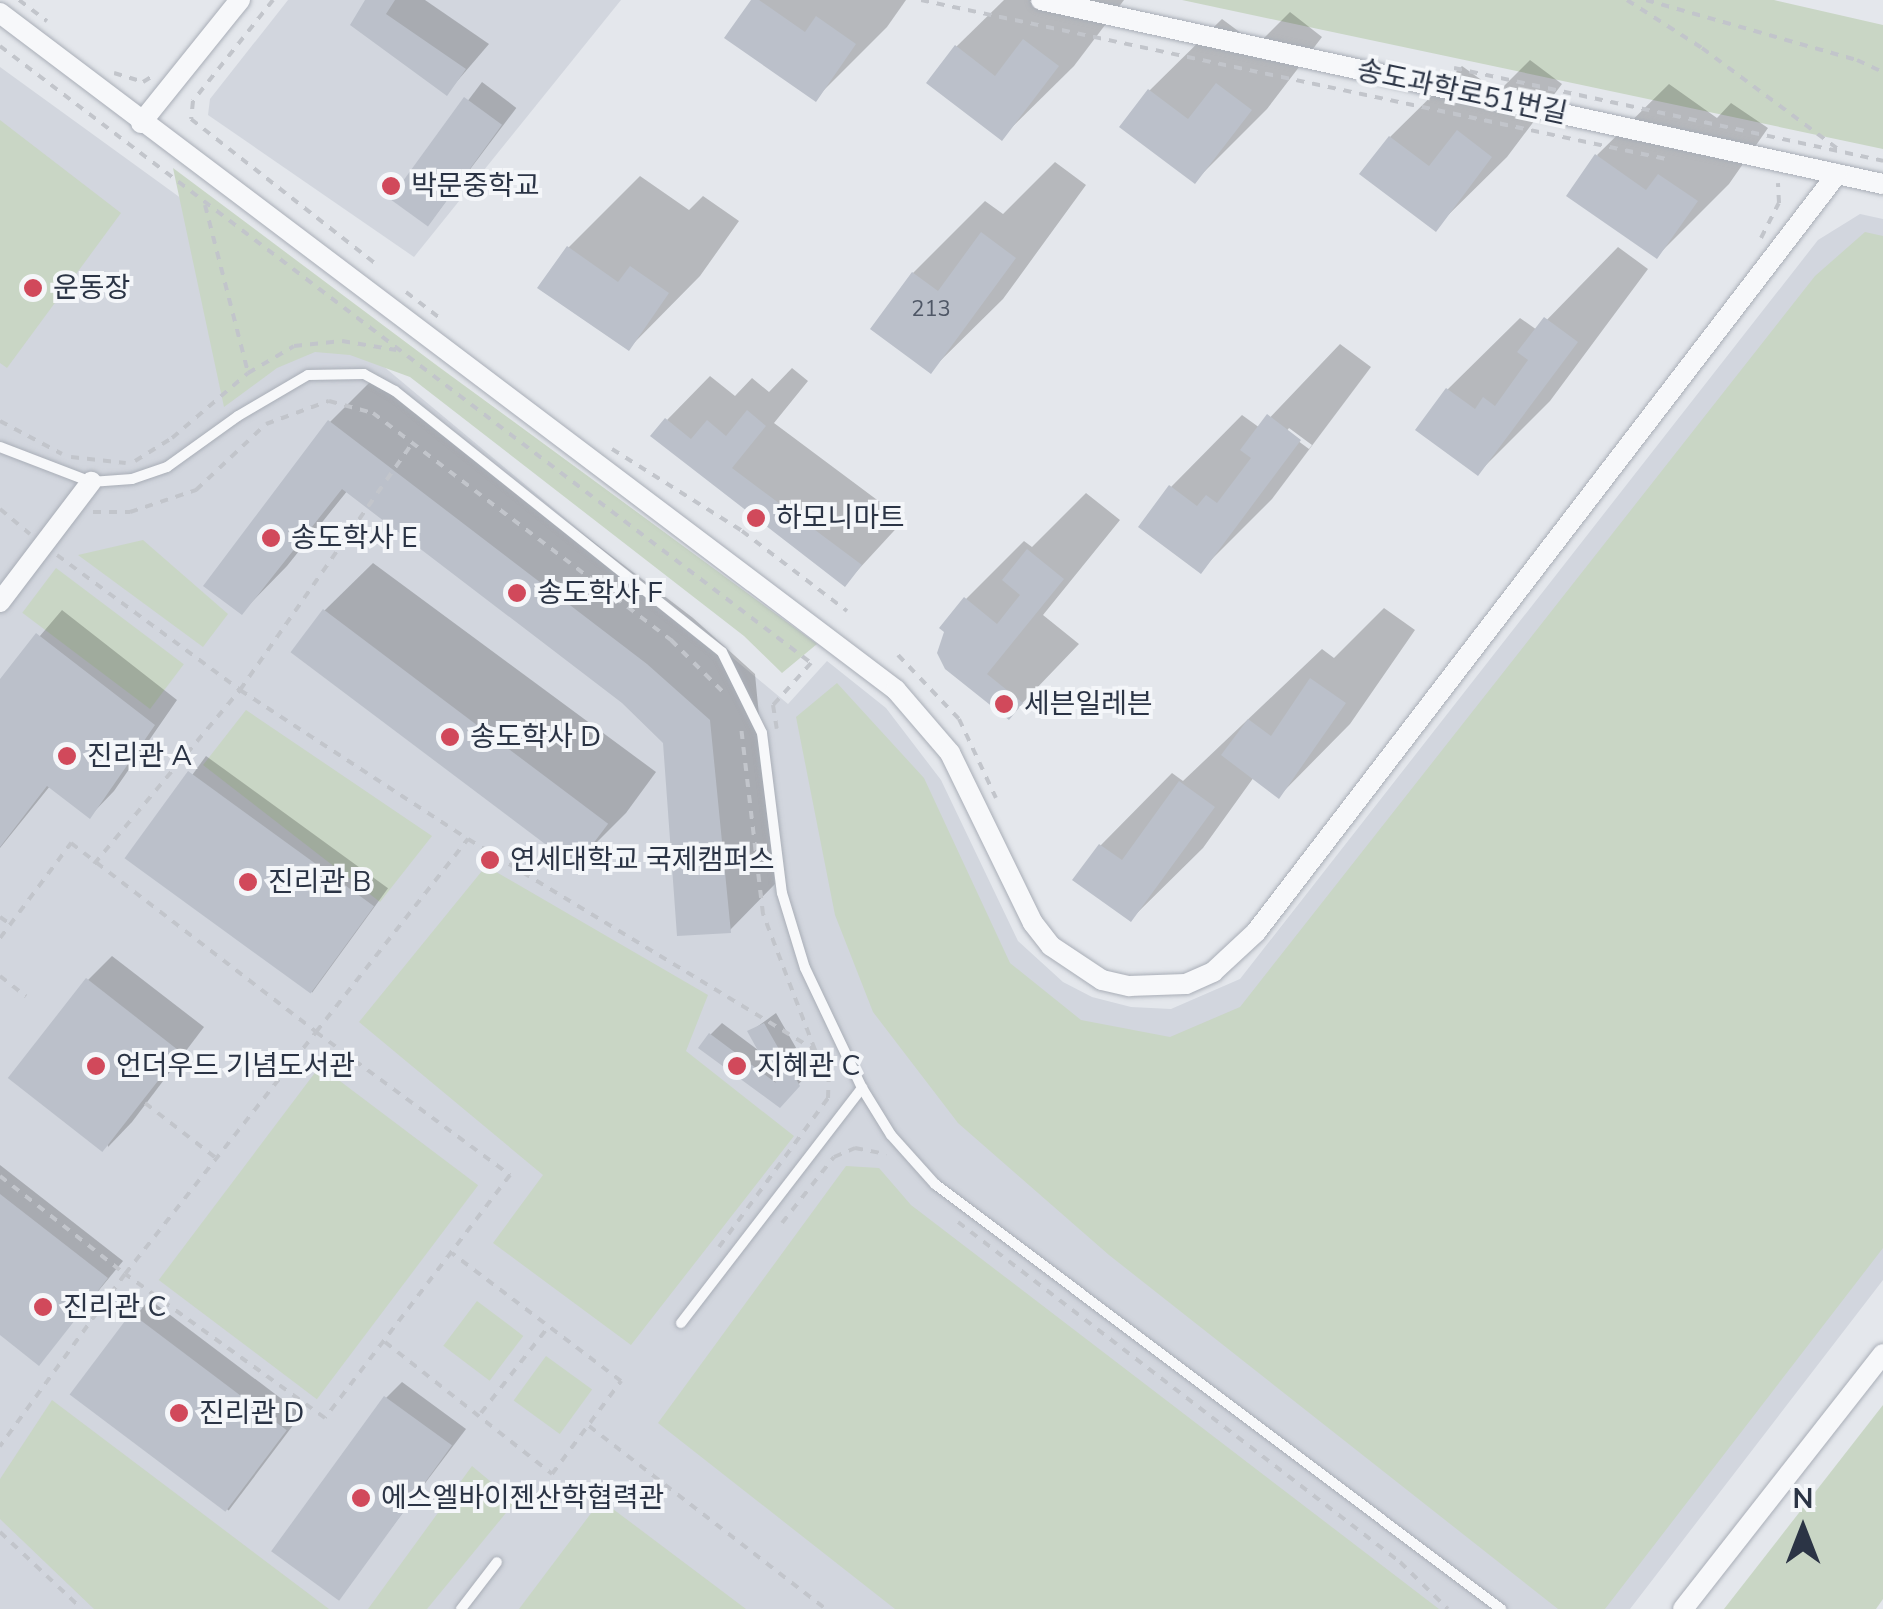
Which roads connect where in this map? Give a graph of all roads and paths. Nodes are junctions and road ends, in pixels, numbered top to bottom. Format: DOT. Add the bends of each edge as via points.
graph roads {
  1 [pos="240,0"];
  2 [pos="273,0"];
  3 [pos="921,0"];
  4 [pos="1041,0"];
  5 [pos="1627,0"];
  6 [pos="1646,0"];
  7 [pos="0,12"];
  8 [pos="0,46"];
  9 [pos="1437,64"];
  10 [pos="160,71"];
  11 [pos="1883,72"];
  12 [pos="117,74"];
  13 [pos="141,123"];
  14 [pos="1842,152"];
  15 [pos="1883,161"];
  16 [pos="1683,162"];
  17 [pos="1837,174"];
  18 [pos="1760,179"];
  19 [pos="1883,184"];
  20 [pos="205,205"];
  21 [pos="1756,244"];
  22 [pos="376,264"];
  23 [pos="406,292"];
  24 [pos="450,326"];
  25 [pos="397,350"];
  26 [pos="248,374"];
  27 [pos="0,421"];
  28 [pos="600,441"];
  29 [pos="413,442"];
  30 [pos="0,446"];
  31 [pos="91,482"];
  32 [pos="0,508"];
  33 [pos="70,512"];
  34 [pos="43,544"];
  35 [pos="0,602"];
  36 [pos="847,611"];
  37 [pos="898,655"];
  38 [pos="703,670"];
  39 [pos="240,690"];
  40 [pos="779,742"];
  41 [pos="996,798"];
  42 [pos="468,839"];
  43 [pos="94,864"];
  44 [pos="0,917"];
  45 [pos="10,924"];
  46 [pos="0,938"];
  47 [pos="0,976"];
  48 [pos="26,996"];
  49 [pos="316,1032"];
  50 [pos="862,1088"];
  51 [pos="145,1103"];
  52 [pos="894,1157"];
  53 [pos="216,1158"];
  54 [pos="0,1176"];
  55 [pos="957,1220"];
  56 [pos="782,1223"];
  57 [pos="452,1253"];
  58 [pos="712,1257"];
  59 [pos="125,1274"];
  60 [pos="681,1322"];
  61 [pos="548,1326"];
  62 [pos="384,1342"];
  63 [pos="1883,1354"];
  64 [pos="480,1415"];
  65 [pos="588,1425"];
  66 [pos="0,1446"];
  67 [pos="0,1532"];
  68 [pos="497,1562"];
  69 [pos="82,1609"];
  70 [pos="462,1609"];
  71 [pos="826,1609"];
  72 [pos="1448,1609"];
  73 [pos="1500,1609"];
  74 [pos="1683,1609"];
  1 -- 13 [label="street"];
  2 -- 22 [label="path" via="193,101 192,119"];
  3 -- 16 [label="path"];
  4 -- 17 [label="street, 송도과학로51번길"];
  5 -- 14 [label="path"];
  6 -- 11 [label="path"];
  7 -- 13 [label="street"];
  8 -- 20 [label="path"];
  9 -- 14 [label="path"];
  10 -- 12 [label="path" via="142,82"];
  13 -- 17 [label="street" via="896,690 950,753 1051,946 1102,980 1158,988 1212,972 1256,932"];
  14 -- 15 [label="path"];
  17 -- 19 [label="street, 송도과학로51번길"];
  18 -- 21 [label="path" via="1780,183 1778,202"];
  20 -- 25 [label="path"];
  20 -- 26 [label="path"];
  23 -- 24 [label="path"];
  25 -- 26 [label="path" via="342,341 294,346"];
  25 -- 40 [label="path" via="811,663 772,705"];
  26 -- 27 [label="path" via="132,463 68,456"];
  28 -- 36 [label="path" via="742,531"];
  29 -- 33 [label="path" via="373,413 329,401 266,424 196,490 130,512"];
  29 -- 38 [label="path"];
  29 -- 39 [label="path"];
  30 -- 31 [label="lane"];
  31 -- 33 [label="street"];
  31 -- 50 [label="lane" via="167,467 308,375 364,374 675,611 722,652 762,733 782,892 805,968"];
  32 -- 34 [label="path"];
  33 -- 34 [label="street"];
  34 -- 35 [label="street"];
  34 -- 39 [label="path"];
  37 -- 41 [label="path" via="958,719"];
  39 -- 42 [label="path"];
  39 -- 43 [label="path"];
  42 -- 49 [label="path"];
  42 -- 58 [label="path" via="815,1050 829,1068 828,1098"];
  43 -- 45 [label="path" via="71,843"];
  43 -- 49 [label="path"];
  44 -- 45 [label="path"];
  45 -- 46 [label="path"];
  47 -- 48 [label="path"];
  49 -- 53 [label="path"];
  49 -- 57 [label="path" via="510,1175"];
  50 -- 60 [label="lane"];
  50 -- 73 [label="lane" via="891,1135 935,1184"];
  51 -- 53 [label="path"];
  52 -- 56 [label="path" via="855,1148 834,1156"];
  53 -- 59 [label="path"];
  54 -- 59 [label="path"];
  55 -- 72 [label="path" via="1400,1562"];
  57 -- 61 [label="path"];
  57 -- 62 [label="path"];
  59 -- 62 [label="path" via="326,1418"];
  59 -- 66 [label="path"];
  61 -- 64 [label="path"];
  61 -- 65 [label="path" via="621,1381"];
  62 -- 64 [label="path"];
  63 -- 74 [label="street"];
  64 -- 65 [label="path" via="552,1474"];
  65 -- 71 [label="path"];
  67 -- 69 [label="path"];
  68 -- 70 [label="lane"];
}
